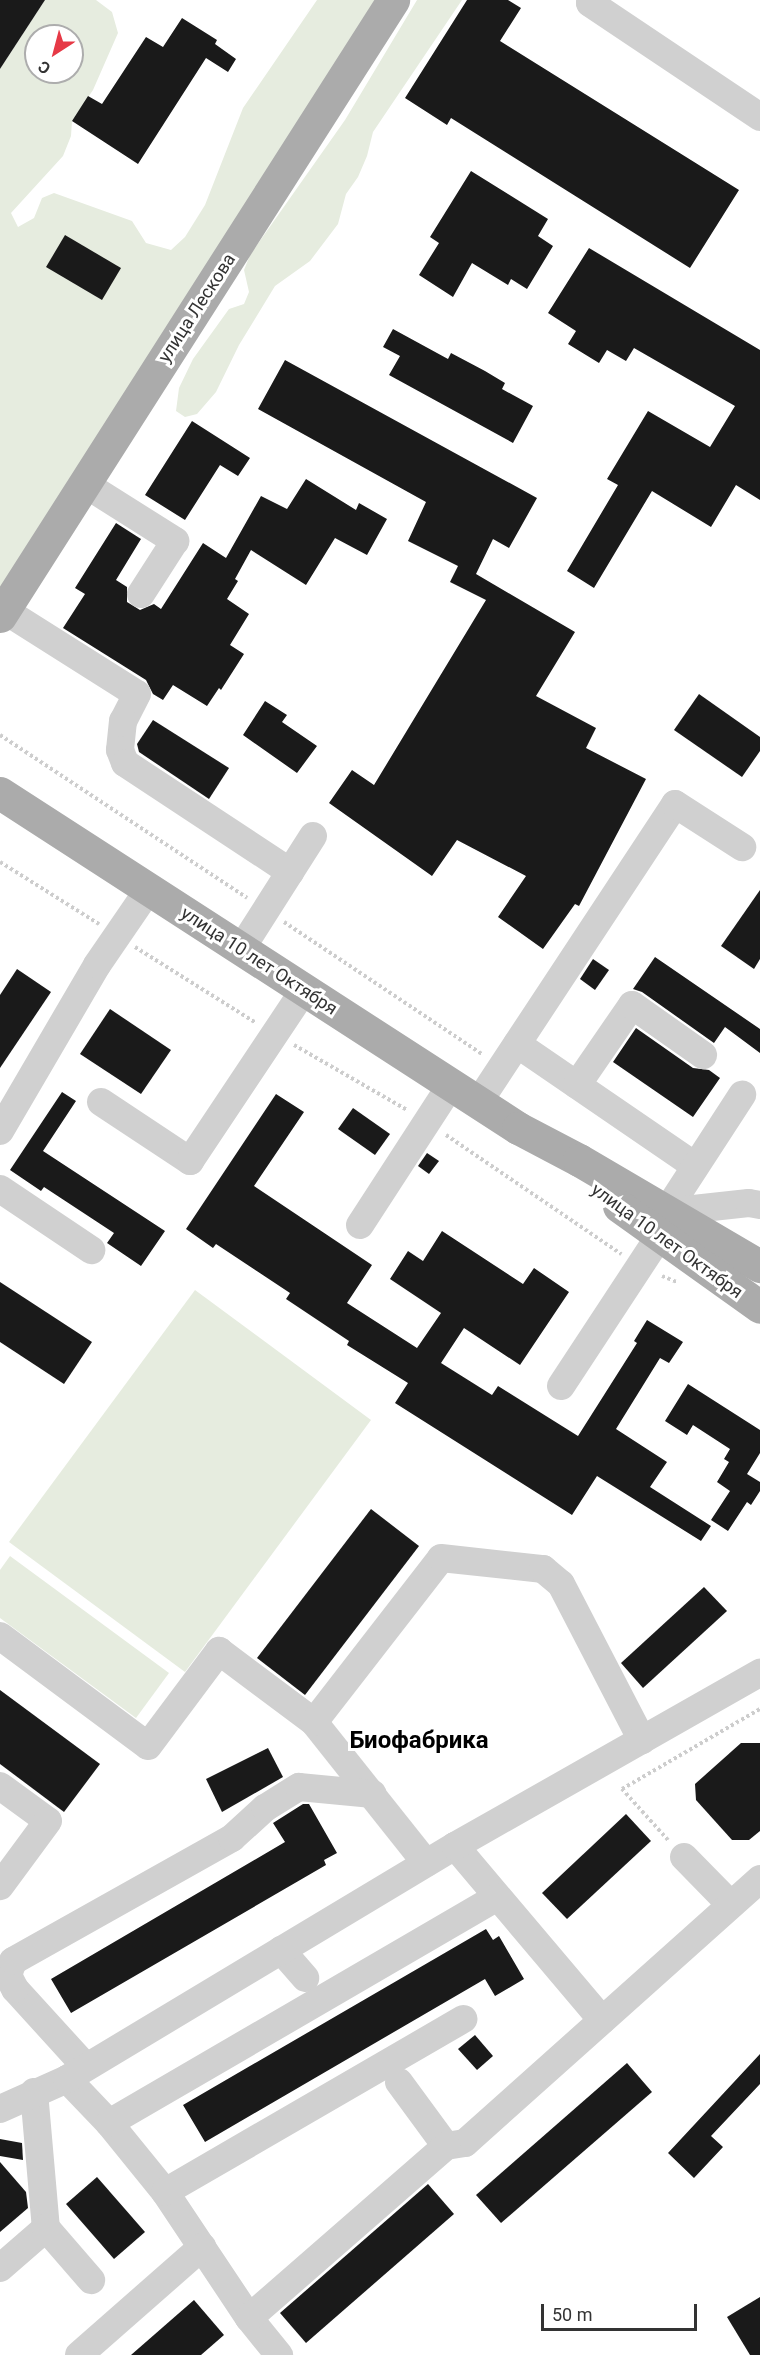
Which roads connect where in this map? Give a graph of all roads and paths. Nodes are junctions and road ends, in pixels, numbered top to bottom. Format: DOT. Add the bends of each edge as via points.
graph roads {
  1 [pos="393,0"];
  2 [pos="591,0"];
  3 [pos="760,117"];
  4 [pos="85,483"];
  5 [pos="141,594"];
  6 [pos="2,613"];
  7 [pos="0,793"];
  8 [pos="313,836"];
  9 [pos="742,847"];
  10 [pos="0,862"];
  11 [pos="290,872"];
  12 [pos="148,889"];
  13 [pos="117,936"];
  14 [pos="241,949"];
  15 [pos="304,990"];
  16 [pos="274,1034"];
  17 [pos="517,1044"];
  18 [pos="704,1055"];
  19 [pos="577,1085"];
  20 [pos="465,1094"];
  21 [pos="742,1095"];
  22 [pos="101,1102"];
  23 [pos="428,1122"];
  24 [pos="0,1131"];
  25 [pos="696,1167"];
  26 [pos="0,1189"];
  27 [pos="756,1201"];
  28 [pos="663,1223"];
  29 [pos="360,1225"];
  30 [pos="91,1250"];
  31 [pos="640,1266"];
  32 [pos="760,1266"];
  33 [pos="760,1307"];
  34 [pos="561,1386"];
  35 [pos="0,1636"];
  36 [pos="760,1673"];
  37 [pos="760,1709"];
  38 [pos="314,1722"];
  39 [pos="642,1740"];
  40 [pos="0,1786"];
  41 [pos="373,1794"];
  42 [pos="455,1846"];
  43 [pos="684,1857"];
  44 [pos="426,1863"];
  45 [pos="760,1880"];
  46 [pos="0,1886"];
  47 [pos="497,1898"];
  48 [pos="731,1905"];
  49 [pos="281,1950"];
  50 [pos="4,1973"];
  51 [pos="305,1978"];
  52 [pos="463,2019"];
  53 [pos="602,2020"];
  54 [pos="76,2073"];
  55 [pos="399,2082"];
  56 [pos="34,2092"];
  57 [pos="0,2109"];
  58 [pos="109,2123"];
  59 [pos="446,2146"];
  60 [pos="165,2192"];
  61 [pos="46,2228"];
  62 [pos="202,2247"];
  63 [pos="0,2268"];
  64 [pos="91,2280"];
  65 [pos="249,2318"];
  66 [pos="79,2355"];
  67 [pos="279,2355"];
  1 -- 4 [label="main road, улица Лескова"];
  2 -- 3 [label="street" via="590,3"];
  4 -- 5 [label="street" via="175,541"];
  4 -- 6 [label="main road, улица Лескова"];
  6 -- 11 [label="street" via="136,694 123,721 120,750 125,764"];
  7 -- 12 [label="main road, улица 10 лет Октября"];
  8 -- 11 [label="street"];
  9 -- 17 [label="street" via="675,804"];
  10 -- 13 [label="path"];
  11 -- 14 [label="street"];
  12 -- 13 [label="street"];
  12 -- 14 [label="main road, улица 10 лет Октября"];
  13 -- 16 [label="path"];
  13 -- 24 [label="street"];
  14 -- 15 [label="main road, улица 10 лет Октября"];
  15 -- 16 [label="street"];
  15 -- 20 [label="main road, улица 10 лет Октября"];
  16 -- 22 [label="street" via="190,1161"];
  16 -- 23 [label="path"];
  17 -- 19 [label="street"];
  17 -- 20 [label="street"];
  18 -- 19 [label="street" via="632,1005"];
  19 -- 25 [label="street"];
  20 -- 23 [label="street"];
  20 -- 28 [label="main road, улица 10 лет Октября" via="518,1128 570,1172"];
  21 -- 25 [label="street"];
  23 -- 29 [label="street"];
  23 -- 31 [label="path"];
  25 -- 28 [label="street"];
  26 -- 30 [label="street"];
  27 -- 28 [label="street"];
  28 -- 31 [label="street"];
  28 -- 32 [label="main road, улица 10 лет Октября"];
  28 -- 33 [label="main road, улица 10 лет Октября"];
  31 -- 34 [label="street"];
  35 -- 38 [label="street" via="148,1746 219,1651"];
  36 -- 39 [label="street"];
  37 -- 43 [label="path" via="622,1790"];
  38 -- 39 [label="street" via="441,1558 543,1569 561,1584"];
  38 -- 41 [label="street"];
  39 -- 42 [label="street"];
  40 -- 46 [label="street" via="48,1821"];
  41 -- 44 [label="street"];
  41 -- 50 [label="street" via="299,1788 265,1808 232,1838 13,1961"];
  42 -- 44 [label="street"];
  42 -- 47 [label="street"];
  43 -- 48 [label="street"];
  44 -- 49 [label="street"];
  45 -- 48 [label="street"];
  47 -- 53 [label="street"];
  47 -- 58 [label="street"];
  48 -- 53 [label="street"];
  49 -- 51 [label="street"];
  49 -- 54 [label="street"];
  50 -- 54 [label="street"];
  52 -- 60 [label="street"];
  53 -- 59 [label="street" via="465,2143"];
  54 -- 56 [label="street"];
  54 -- 58 [label="street"];
  55 -- 59 [label="street"];
  56 -- 57 [label="street"];
  56 -- 61 [label="street"];
  58 -- 60 [label="street"];
  59 -- 65 [label="street"];
  60 -- 62 [label="street"];
  61 -- 63 [label="street"];
  61 -- 64 [label="street"];
  62 -- 65 [label="street"];
  62 -- 66 [label="street"];
  65 -- 67 [label="street"];
}
